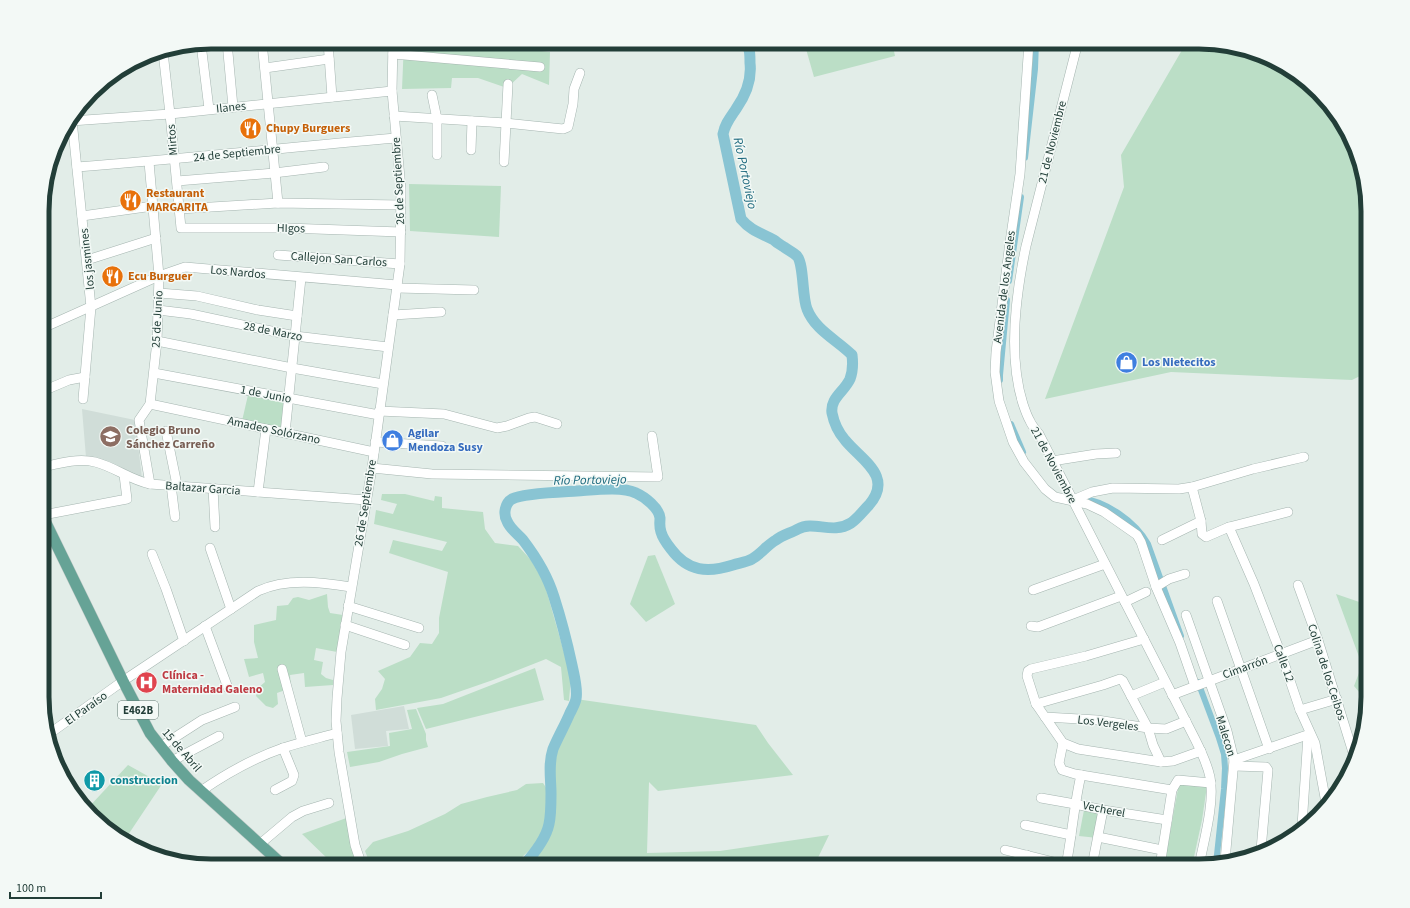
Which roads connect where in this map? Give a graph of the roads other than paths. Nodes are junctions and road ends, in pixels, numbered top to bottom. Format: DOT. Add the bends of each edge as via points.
graph roads {
  1 [pos="202,49"];
  2 [pos="228,49"];
  3 [pos="263,49"];
  4 [pos="328,49"];
  5 [pos="393,49"];
  6 [pos="1029,49"];
  7 [pos="1076,49"];
  8 [pos="393,54"];
  9 [pos="164,57"];
  10 [pos="329,58"];
  11 [pos="540,67"];
  12 [pos="265,68"];
  13 [pos="580,73"];
  14 [pos="508,84"];
  15 [pos="392,91"];
  16 [pos="432,95"];
  17 [pos="332,97"];
  18 [pos="268,103"];
  19 [pos="234,107"];
  20 [pos="209,109"];
  21 [pos="170,114"];
  22 [pos="394,116"];
  23 [pos="437,119"];
  24 [pos="77,120"];
  25 [pos="472,121"];
  26 [pos="506,124"];
  27 [pos="73,127"];
  28 [pos="396,138"];
  29 [pos="272,149"];
  30 [pos="471,150"];
  31 [pos="437,155"];
  32 [pos="174,160"];
  33 [pos="149,162"];
  34 [pos="504,162"];
  35 [pos="324,167"];
  36 [pos="77,168"];
  37 [pos="274,173"];
  38 [pos="177,181"];
  39 [pos="278,203"];
  40 [pos="401,205"];
  41 [pos="153,206"];
  42 [pos="179,209"];
  43 [pos="82,216"];
  44 [pos="181,228"];
  45 [pos="401,232"];
  46 [pos="156,238"];
  47 [pos="1017,243"];
  48 [pos="278,255"];
  49 [pos="87,260"];
  50 [pos="400,264"];
  51 [pos="160,276"];
  52 [pos="300,278"];
  53 [pos="397,287"];
  54 [pos="474,290"];
  55 [pos="159,293"];
  56 [pos="92,307"];
  57 [pos="158,310"];
  58 [pos="441,312"];
  59 [pos="393,315"];
  60 [pos="296,316"];
  61 [pos="49,325"];
  62 [pos="295,336"];
  63 [pos="156,341"];
  64 [pos="388,347"];
  65 [pos="292,368"];
  66 [pos="154,373"];
  67 [pos="85,377"];
  68 [pos="383,384"];
  69 [pos="49,388"];
  70 [pos="83,399"];
  71 [pos="289,399"];
  72 [pos="150,404"];
  73 [pos="379,413"];
  74 [pos="557,424"];
  75 [pos="266,429"];
  76 [pos="166,430"];
  77 [pos="285,433"];
  78 [pos="652,436"];
  79 [pos="375,442"];
  80 [pos="442,446"];
  81 [pos="374,452"];
  82 [pos="1116,453"];
  83 [pos="1304,456"];
  84 [pos="1052,461"];
  85 [pos="49,466"];
  86 [pos="372,468"];
  87 [pos="124,475"];
  88 [pos="150,484"];
  89 [pos="174,485"];
  90 [pos="1192,487"];
  91 [pos="213,488"];
  92 [pos="258,492"];
  93 [pos="367,500"];
  94 [pos="1073,500"];
  95 [pos="1288,512"];
  96 [pos="49,515"];
  97 [pos="175,517"];
  98 [pos="1201,521"];
  99 [pos="215,527"];
  100 [pos="1229,527"];
  101 [pos="49,528"];
  102 [pos="1162,540"];
  103 [pos="210,548"];
  104 [pos="152,554"];
  105 [pos="1105,564"];
  106 [pos="1185,574"];
  107 [pos="1298,585"];
  108 [pos="1158,586"];
  109 [pos="351,587"];
  110 [pos="1033,590"];
  111 [pos="1146,592"];
  112 [pos="1123,599"];
  113 [pos="1217,601"];
  114 [pos="348,606"];
  115 [pos="231,609"];
  116 [pos="1186,615"];
  117 [pos="345,625"];
  118 [pos="205,626"];
  119 [pos="1031,626"];
  120 [pos="419,628"];
  121 [pos="1144,639"];
  122 [pos="1318,640"];
  123 [pos="184,641"];
  124 [pos="405,645"];
  125 [pos="1281,654"];
  126 [pos="1242,668"];
  127 [pos="282,669"];
  128 [pos="123,681"];
  129 [pos="1165,682"];
  130 [pos="1202,683"];
  131 [pos="228,688"];
  132 [pos="1172,695"];
  133 [pos="1131,696"];
  134 [pos="1337,699"];
  135 [pos="1036,704"];
  136 [pos="235,708"];
  137 [pos="1300,710"];
  138 [pos="1046,717"];
  139 [pos="1186,721"];
  140 [pos="1148,728"];
  141 [pos="53,731"];
  142 [pos="337,733"];
  143 [pos="1309,735"];
  144 [pos="219,736"];
  145 [pos="302,742"];
  146 [pos="1063,743"];
  147 [pos="160,747"];
  148 [pos="283,748"];
  149 [pos="1269,749"];
  150 [pos="1352,749"];
  151 [pos="1201,751"];
  152 [pos="172,762"];
  153 [pos="1161,762"];
  154 [pos="1234,763"];
  155 [pos="1081,775"];
  156 [pos="1211,783"];
  157 [pos="275,790"];
  158 [pos="1172,790"];
  159 [pos="201,791"];
  160 [pos="1041,798"];
  161 [pos="1325,799"];
  162 [pos="329,803"];
  163 [pos="1075,804"];
  164 [pos="1103,810"];
  165 [pos="1168,820"];
  166 [pos="1302,822"];
  167 [pos="1025,825"];
  168 [pos="1071,835"];
  169 [pos="1098,837"];
  170 [pos="260,844"];
  171 [pos="1261,847"];
  172 [pos="1005,850"];
  173 [pos="1162,850"];
  174 [pos="1027,855"];
  175 [pos="1225,857"];
  176 [pos="276,859"];
  177 [pos="360,859"];
  178 [pos="1026,859"];
  179 [pos="1043,859"];
  180 [pos="1068,859"];
  181 [pos="1093,859"];
  182 [pos="1161,859"];
  183 [pos="1199,859"];
  1 -- 20 [label="street"];
  2 -- 19 [label="street"];
  3 -- 12 [label="street"];
  4 -- 10 [label="street"];
  5 -- 8 [label="street, 26 de Septiembre"];
  6 -- 47 [label="street, Avenida de los Angeles"];
  7 -- 47 [label="street, 21 de Noviembre"];
  8 -- 11 [label="street"];
  8 -- 15 [label="street, 26 de Septiembre"];
  9 -- 21 [label="street, Mirtos"];
  10 -- 12 [label="street"];
  10 -- 17 [label="street"];
  12 -- 18 [label="street"];
  13 -- 26 [label="street" via="574,89 568,126 563,129"];
  14 -- 26 [label="street"];
  15 -- 17 [label="street, Ilanes"];
  15 -- 22 [label="street, 26 de Septiembre"];
  16 -- 23 [label="street"];
  17 -- 18 [label="street, Ilanes"];
  18 -- 19 [label="street, Ilanes"];
  18 -- 29 [label="street"];
  19 -- 20 [label="street, Ilanes"];
  20 -- 21 [label="street, Ilanes"];
  21 -- 24 [label="street, Ilanes"];
  21 -- 32 [label="street, Mirtos"];
  22 -- 23 [label="street"];
  22 -- 28 [label="street, 26 de Septiembre"];
  23 -- 25 [label="street"];
  23 -- 31 [label="street"];
  25 -- 26 [label="street"];
  25 -- 30 [label="street"];
  26 -- 34 [label="street"];
  27 -- 36 [label="street, los jasmines"];
  28 -- 29 [label="street, 24 de Septiembre"];
  28 -- 40 [label="street, 26 de Septiembre"];
  29 -- 32 [label="street, 24 de Septiembre"];
  29 -- 37 [label="street"];
  32 -- 33 [label="street, 24 de Septiembre"];
  32 -- 38 [label="street, Mirtos"];
  33 -- 36 [label="street, 24 de Septiembre"];
  33 -- 41 [label="street, 25 de Junio"];
  35 -- 37 [label="street"];
  36 -- 43 [label="street, los jasmines"];
  37 -- 38 [label="street"];
  37 -- 39 [label="street"];
  38 -- 42 [label="street, Mirtos"];
  39 -- 40 [label="street"];
  39 -- 42 [label="street"];
  40 -- 45 [label="street, 26 de Septiembre"];
  41 -- 43 [label="street"];
  41 -- 46 [label="street, 25 de Junio"];
  42 -- 44 [label="street, Mirtos"];
  43 -- 49 [label="street, los jasmines"];
  44 -- 45 [label="street, HIgos"];
  45 -- 50 [label="street, 26 de Septiembre"];
  46 -- 49 [label="street"];
  46 -- 51 [label="street, 25 de Junio"];
  47 -- 84 [label="street, 21 de Noviembre" via="1020,278 1016,306 1017,378 1029,421 1039,434"];
  47 -- 94 [label="street, Avenida de los Angeles" via="995,372 999,401 1013,442 1034,477 1055,497"];
  48 -- 50 [label="street, Callejon San Carlos"];
  49 -- 56 [label="street, los jasmines"];
  50 -- 53 [label="street, 26 de Septiembre"];
  51 -- 52 [label="street, Los Nardos" via="191,267"];
  51 -- 55 [label="street, 25 de Junio"];
  51 -- 56 [label="street, Los Nardos"];
  52 -- 53 [label="street, Los Nardos"];
  52 -- 60 [label="street"];
  53 -- 54 [label="street, Los Nardos"];
  53 -- 59 [label="street, 26 de Septiembre"];
  55 -- 57 [label="street, 25 de Junio"];
  55 -- 60 [label="street" via="197,296"];
  56 -- 61 [label="street, Los Nardos"];
  56 -- 67 [label="street, los jasmines"];
  57 -- 62 [label="street, 28 de Marzo" via="191,314"];
  57 -- 63 [label="street, 25 de Junio"];
  58 -- 59 [label="street"];
  59 -- 64 [label="street, 26 de Septiembre"];
  60 -- 62 [label="street"];
  62 -- 64 [label="street, 28 de Marzo"];
  62 -- 65 [label="street"];
  63 -- 65 [label="street"];
  63 -- 66 [label="street, 25 de Junio"];
  64 -- 68 [label="street, 26 de Septiembre"];
  65 -- 68 [label="street"];
  65 -- 71 [label="street"];
  66 -- 71 [label="street, 1 de Junio"];
  66 -- 72 [label="street, 25 de Junio"];
  67 -- 69 [label="street"];
  67 -- 70 [label="street, los jasmines"];
  68 -- 73 [label="street, 26 de Septiembre"];
  71 -- 73 [label="street, 1 de Junio"];
  71 -- 77 [label="street"];
  72 -- 75 [label="street, Amadeo Solórzano"];
  72 -- 88 [label="street" via="139,420"];
  73 -- 74 [label="street, 1 de Junio" via="444,414 497,428 535,417"];
  73 -- 79 [label="street, 26 de Septiembre"];
  75 -- 77 [label="street, Amadeo Solórzano"];
  75 -- 92 [label="street"];
  76 -- 89 [label="street"];
  77 -- 81 [label="street, Amadeo Solórzano"];
  78 -- 86 [label="street" via="658,477 432,474"];
  79 -- 80 [label="street"];
  79 -- 81 [label="street, 26 de Septiembre"];
  81 -- 86 [label="street, 26 de Septiembre"];
  82 -- 84 [label="street"];
  83 -- 90 [label="street"];
  84 -- 94 [label="street, 21 de Noviembre"];
  85 -- 87 [label="street, Baltazar Garcia" via="86,460"];
  86 -- 93 [label="street, 26 de Septiembre"];
  87 -- 88 [label="street, Baltazar Garcia"];
  87 -- 96 [label="street" via="127,499"];
  88 -- 89 [label="street, Baltazar Garcia"];
  89 -- 91 [label="street, Baltazar Garcia"];
  89 -- 97 [label="street"];
  90 -- 94 [label="street" via="1112,488 1092,492"];
  90 -- 98 [label="street"];
  91 -- 92 [label="street, Baltazar Garcia"];
  91 -- 99 [label="street"];
  92 -- 93 [label="street, Baltazar Garcia"];
  93 -- 109 [label="street, 26 de Septiembre"];
  94 -- 105 [label="street, 21 de Noviembre"];
  94 -- 108 [label="street, Avenida de los Angeles" via="1104,512 1138,535"];
  95 -- 100 [label="street"];
  98 -- 100 [label="street" via="1202,534 1206,537"];
  98 -- 102 [label="street"];
  100 -- 125 [label="street, Calle 12"];
  101 -- 128 [label="main road, 15 de Abril / E462B"];
  103 -- 115 [label="street"];
  104 -- 123 [label="street"];
  105 -- 110 [label="street"];
  105 -- 112 [label="street, 21 de Noviembre"];
  106 -- 108 [label="street"];
  107 -- 122 [label="street, Colina de los Ceibos"];
  108 -- 130 [label="street, Avenida de los Angeles" via="1180,643"];
  109 -- 114 [label="street, 26 de Septiembre"];
  109 -- 115 [label="street, El Paraíso" via="305,583 273,585 254,593"];
  111 -- 112 [label="street"];
  112 -- 119 [label="street"];
  112 -- 121 [label="street, 21 de Noviembre"];
  113 -- 126 [label="street"];
  114 -- 117 [label="street, 26 de Septiembre"];
  114 -- 120 [label="street"];
  115 -- 118 [label="street, El Paraíso"];
  116 -- 130 [label="street, Malecon"];
  117 -- 124 [label="street"];
  117 -- 142 [label="street, 26 de Septiembre" via="338,677"];
  118 -- 123 [label="street, El Paraíso"];
  118 -- 131 [label="street"];
  121 -- 129 [label="street, 21 de Noviembre"];
  121 -- 135 [label="street" via="1031,669 1027,676"];
  122 -- 125 [label="street, Cimarrón"];
  122 -- 134 [label="street, Colina de los Ceibos"];
  123 -- 128 [label="street, El Paraíso"];
  125 -- 126 [label="street, Cimarrón"];
  125 -- 137 [label="street, Calle 12"];
  126 -- 130 [label="street, Cimarrón"];
  126 -- 149 [label="street"];
  127 -- 145 [label="street"];
  128 -- 141 [label="street, El Paraíso"];
  128 -- 147 [label="main road, 15 de Abril / E462B"];
  129 -- 132 [label="street, 21 de Noviembre"];
  129 -- 133 [label="street"];
  130 -- 132 [label="street, Cimarrón"];
  130 -- 154 [label="street, Malecon" via="1229,737"];
  132 -- 139 [label="street, 21 de Noviembre"];
  133 -- 135 [label="street" via="1123,681 1116,679 1103,686"];
  133 -- 140 [label="street"];
  134 -- 137 [label="street"];
  134 -- 150 [label="street, Colina de los Ceibos"];
  135 -- 138 [label="street"];
  136 -- 147 [label="street" via="202,720"];
  137 -- 143 [label="street, Calle 12"];
  138 -- 140 [label="street, Los Vergeles" via="1096,720"];
  138 -- 146 [label="street"];
  139 -- 140 [label="street, Los Vergeles" via="1166,729"];
  139 -- 151 [label="street, 21 de Noviembre"];
  140 -- 153 [label="street"];
  142 -- 145 [label="street"];
  142 -- 177 [label="street, 26 de Septiembre" via="355,845"];
  143 -- 149 [label="street"];
  143 -- 161 [label="street, Calle 12" via="1315,744"];
  143 -- 166 [label="street"];
  144 -- 152 [label="street"];
  145 -- 148 [label="street"];
  146 -- 153 [label="street" via="1078,748"];
  146 -- 155 [label="street" via="1060,768"];
  147 -- 152 [label="main road, 15 de Abril / E462B"];
  148 -- 157 [label="street" via="294,779"];
  148 -- 159 [label="street" via="254,760"];
  149 -- 154 [label="street"];
  151 -- 153 [label="street" via="1173,761"];
  151 -- 156 [label="street, 21 de Noviembre"];
  152 -- 159 [label="main road, 15 de Abril / E462B"];
  154 -- 171 [label="street" via="1266,767 1268,770"];
  154 -- 175 [label="street, Malecon"];
  155 -- 158 [label="street"];
  155 -- 163 [label="street"];
  156 -- 158 [label="street" via="1178,780"];
  156 -- 183 [label="street, 21 de Noviembre" via="1210,805"];
  158 -- 165 [label="street"];
  159 -- 170 [label="main road, 15 de Abril / E462B"];
  160 -- 163 [label="street, Vecherel"];
  162 -- 170 [label="street" via="292,817"];
  163 -- 164 [label="street, Vecherel"];
  163 -- 168 [label="street"];
  164 -- 165 [label="street, Vecherel"];
  164 -- 169 [label="street"];
  165 -- 173 [label="street"];
  167 -- 168 [label="street"];
  168 -- 180 [label="street"];
  169 -- 173 [label="street"];
  169 -- 181 [label="street"];
  170 -- 176 [label="main road, 15 de Abril / E462B"];
  172 -- 174 [label="street"];
  173 -- 182 [label="street"];
  174 -- 178 [label="street"];
  174 -- 179 [label="street"];
}
